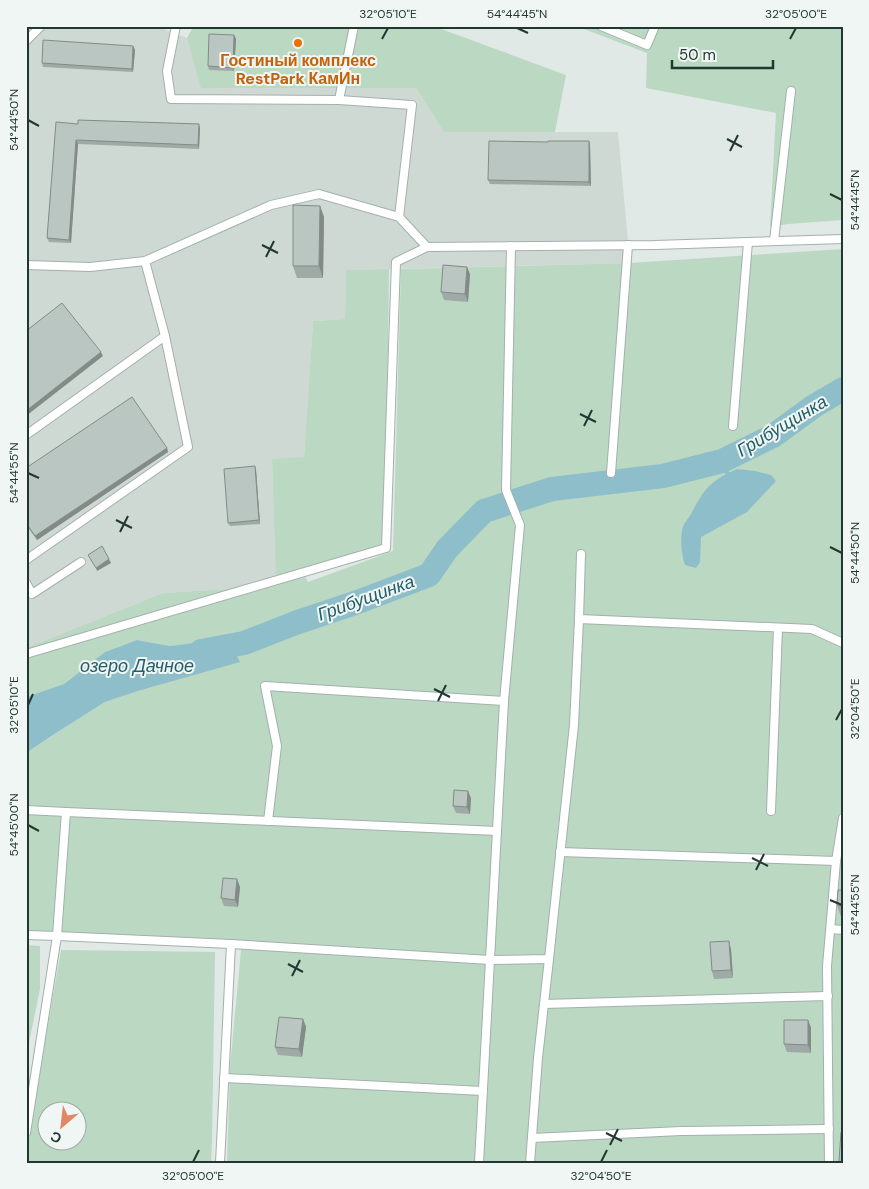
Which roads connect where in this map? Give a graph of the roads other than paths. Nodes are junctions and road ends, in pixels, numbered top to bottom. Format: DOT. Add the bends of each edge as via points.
graph roads {
  1 [pos="41,26"];
  2 [pos="176,26"];
  3 [pos="354,26"];
  4 [pos="601,26"];
  5 [pos="655,26"];
  6 [pos="26,41"];
  7 [pos="791,90"];
  8 [pos="339,100"];
  9 [pos="399,217"];
  10 [pos="843,239"];
  11 [pos="774,241"];
  12 [pos="748,242"];
  13 [pos="628,245"];
  14 [pos="511,246"];
  15 [pos="427,247"];
  16 [pos="145,262"];
  17 [pos="26,265"];
  18 [pos="165,336"];
  19 [pos="733,426"];
  20 [pos="26,435"];
  21 [pos="611,473"];
  22 [pos="581,554"];
  23 [pos="26,560"];
  24 [pos="81,562"];
  25 [pos="26,583"];
  26 [pos="579,618"];
  27 [pos="778,628"];
  28 [pos="843,642"];
  29 [pos="26,654"];
  30 [pos="504,700"];
  31 [pos="26,810"];
  32 [pos="771,811"];
  33 [pos="66,812"];
  34 [pos="843,818"];
  35 [pos="268,821"];
  36 [pos="496,831"];
  37 [pos="560,852"];
  38 [pos="836,861"];
  39 [pos="830,929"];
  40 [pos="843,930"];
  41 [pos="26,935"];
  42 [pos="58,936"];
  43 [pos="231,944"];
  44 [pos="549,959"];
  45 [pos="490,960"];
  46 [pos="828,996"];
  47 [pos="544,1004"];
  48 [pos="224,1078"];
  49 [pos="483,1091"];
  50 [pos="829,1129"];
  51 [pos="26,1133"];
  52 [pos="532,1138"];
  53 [pos="220,1163"];
  54 [pos="479,1163"];
  55 [pos="530,1163"];
  56 [pos="829,1163"];
  1 -- 6 [label="lane"];
  2 -- 8 [label="lane" via="167,71 170,99"];
  3 -- 8 [label="lane"];
  4 -- 5 [label="lane" via="647,46"];
  7 -- 11 [label="lane"];
  8 -- 9 [label="lane" via="412,105"];
  9 -- 15 [label="lane"];
  9 -- 16 [label="lane" via="319,194 271,205"];
  10 -- 11 [label="lane"];
  11 -- 12 [label="lane"];
  12 -- 13 [label="lane"];
  12 -- 19 [label="lane"];
  13 -- 14 [label="lane"];
  13 -- 21 [label="lane"];
  14 -- 15 [label="lane"];
  14 -- 30 [label="lane" via="506,490 520,525"];
  15 -- 29 [label="lane" via="396,262 386,548"];
  16 -- 17 [label="lane" via="90,267"];
  16 -- 18 [label="lane"];
  18 -- 20 [label="lane"];
  18 -- 23 [label="lane" via="188,446"];
  22 -- 26 [label="lane"];
  24 -- 25 [label="lane" via="32,594"];
  26 -- 27 [label="lane"];
  26 -- 37 [label="lane" via="574,725"];
  27 -- 28 [label="lane" via="812,629"];
  27 -- 32 [label="lane"];
  30 -- 35 [label="lane" via="265,686 277,746"];
  30 -- 36 [label="lane"];
  31 -- 33 [label="lane"];
  33 -- 35 [label="lane"];
  33 -- 42 [label="lane"];
  34 -- 38 [label="lane"];
  35 -- 36 [label="lane"];
  36 -- 45 [label="lane"];
  37 -- 38 [label="lane"];
  37 -- 44 [label="lane"];
  38 -- 39 [label="lane"];
  39 -- 40 [label="lane"];
  39 -- 46 [label="lane"];
  41 -- 42 [label="lane"];
  42 -- 43 [label="lane"];
  42 -- 51 [label="lane"];
  43 -- 45 [label="lane"];
  43 -- 48 [label="lane"];
  44 -- 45 [label="lane"];
  44 -- 47 [label="lane"];
  45 -- 49 [label="lane"];
  46 -- 47 [label="lane"];
  46 -- 50 [label="lane"];
  47 -- 52 [label="lane"];
  48 -- 49 [label="lane"];
  48 -- 53 [label="lane"];
  49 -- 54 [label="lane"];
  50 -- 52 [label="lane"];
  50 -- 56 [label="lane"];
  52 -- 55 [label="lane"];
}
